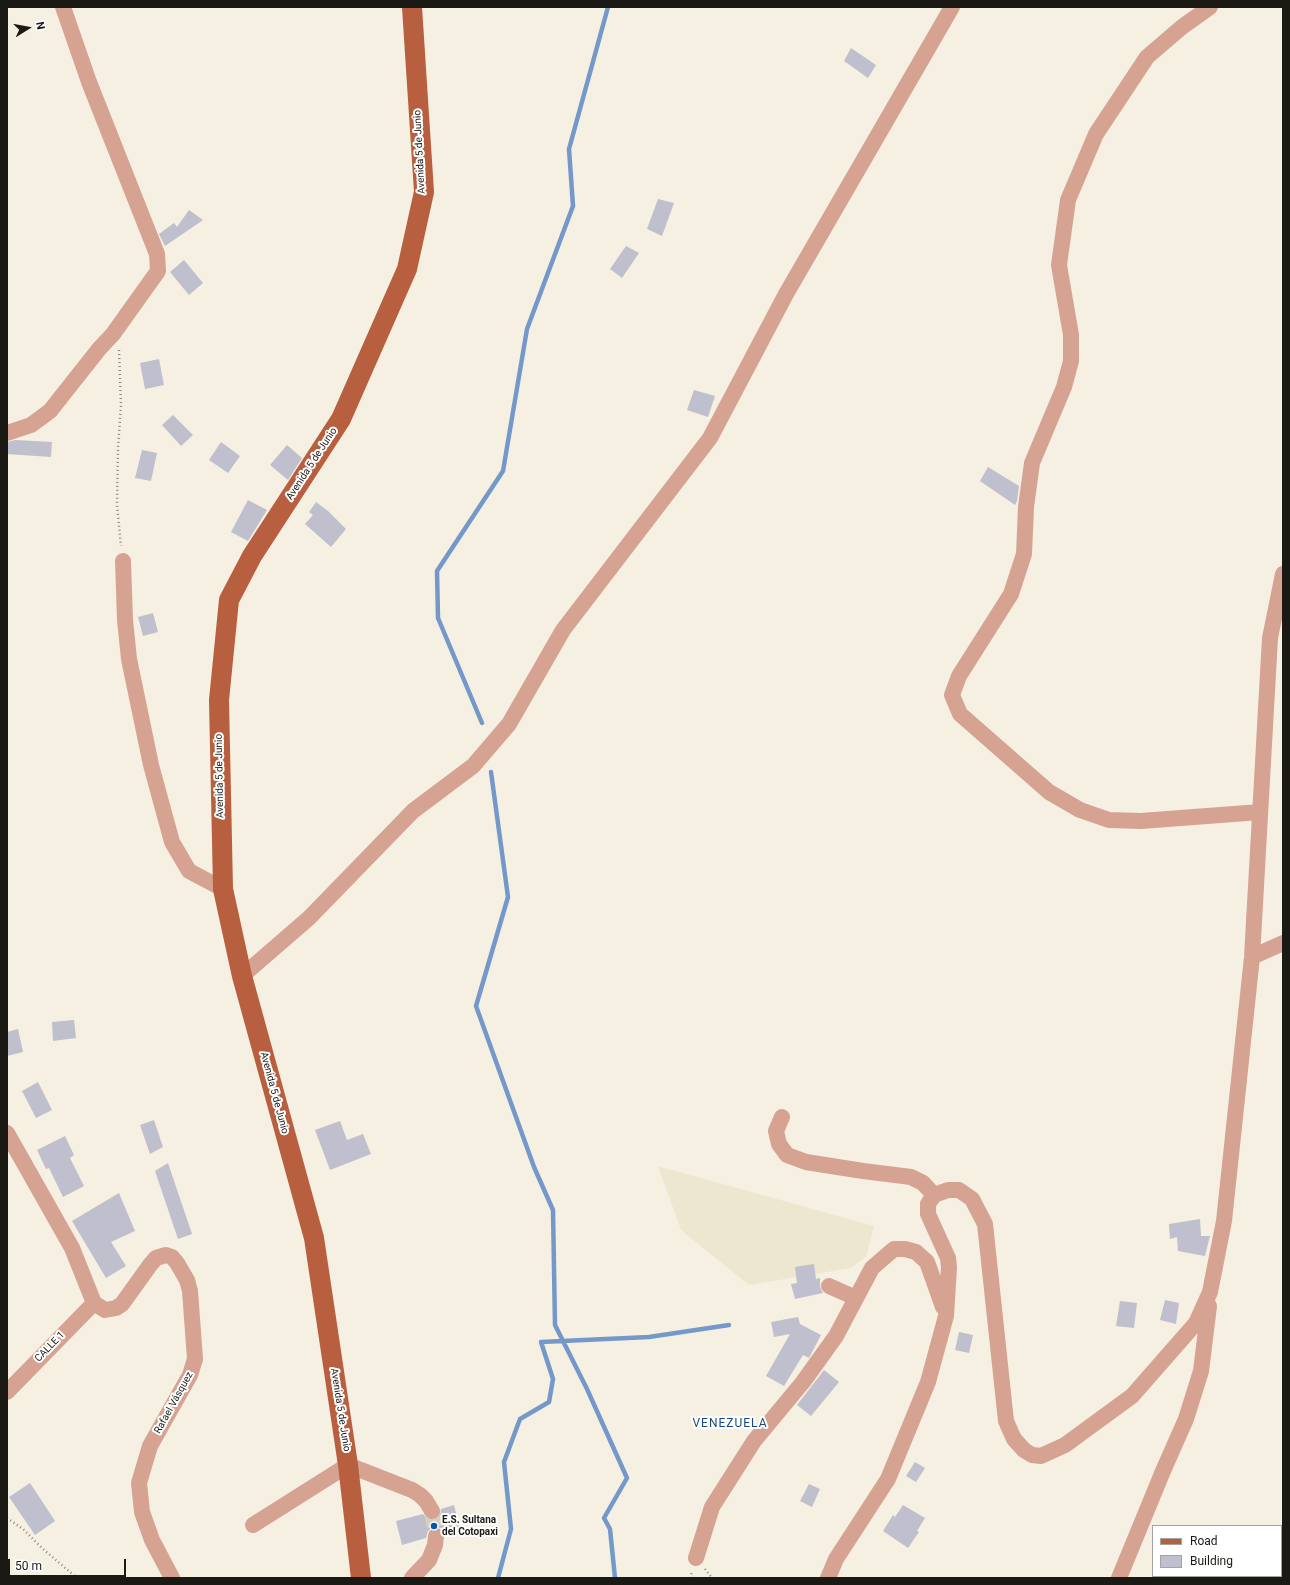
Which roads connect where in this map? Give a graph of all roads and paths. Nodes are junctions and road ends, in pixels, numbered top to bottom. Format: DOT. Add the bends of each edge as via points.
graph roads {
  1 [pos="63,7"];
  2 [pos="412,7"];
  3 [pos="952,7"];
  4 [pos="1210,7"];
  5 [pos="113,334"];
  6 [pos="7,433"];
  7 [pos="122,561"];
  8 [pos="1283,574"];
  9 [pos="1260,812"];
  10 [pos="223,889"];
  11 [pos="1283,943"];
  12 [pos="1252,957"];
  13 [pos="242,976"];
  14 [pos="782,1117"];
  15 [pos="7,1133"];
  16 [pos="934,1195"];
  17 [pos="829,1286"];
  18 [pos="1210,1292"];
  19 [pos="856,1298"];
  20 [pos="94,1303"];
  21 [pos="946,1316"];
  22 [pos="7,1392"];
  23 [pos="348,1465"];
  24 [pos="432,1511"];
  25 [pos="7,1518"];
  26 [pos="253,1525"];
  27 [pos="436,1536"];
  28 [pos="696,1558"];
  29 [pos="77,1578"];
  30 [pos="172,1578"];
  31 [pos="361,1578"];
  32 [pos="412,1578"];
  33 [pos="828,1578"];
  34 [pos="1119,1578"];
  1 -- 5 [label="street" via="88,82 157,254 158,271"];
  2 -- 10 [label="main road, Avenida 5 de Junio" via="424,192 407,269 341,419 252,556 229,600 219,700"];
  3 -- 13 [label="street" via="786,294 710,438 563,630 509,724 473,766 413,811 308,918"];
  4 -- 9 [label="street" via="1147,57 1096,134 1068,200 1059,265 1071,335 1071,361 1064,387 1032,463 1026,507 1024,554 1011,594 959,676 952,695 960,714 1049,792 1080,810 1109,820 1141,821"];
  5 -- 6 [label="street" via="50,411 31,425"];
  5 -- 7 [label="path" via="119,351 121,405 117,505"];
  7 -- 10 [label="street" via="129,659 151,764 172,842 189,871"];
  8 -- 9 [label="street" via="1270,638"];
  9 -- 12 [label="street"];
  10 -- 13 [label="main road, Avenida 5 de Junio"];
  11 -- 12 [label="street"];
  12 -- 18 [label="street" via="1224,1221"];
  13 -- 23 [label="main road, Avenida 5 de Junio" via="314,1238"];
  14 -- 16 [label="street" via="776,1131 779,1144 787,1155 806,1162 911,1177 923,1182"];
  15 -- 20 [label="street" via="72,1248"];
  16 -- 18 [label="street" via="948,1190 959,1190 972,1199 985,1224 1006,1421 1014,1439 1032,1455 1041,1456 1064,1445 1132,1396 1196,1323"];
  16 -- 21 [label="street" via="928,1204 928,1214 948,1258"];
  17 -- 19 [label="street"];
  18 -- 34 [label="street" via="1201,1370 1186,1419"];
  19 -- 21 [label="street" via="872,1268 894,1249 905,1249 916,1252 927,1262"];
  19 -- 28 [label="street" via="836,1336 803,1382 754,1441 712,1507"];
  20 -- 22 [label="street, CALLE 1"];
  20 -- 30 [label="street, Rafael Vásquez" via="105,1310 122,1304 153,1261 166,1255 172,1257 187,1280 195,1359 190,1375 150,1446 139,1483 142,1512 152,1540"];
  21 -- 33 [label="street" via="928,1382 888,1479 836,1559"];
  23 -- 24 [label="street" via="412,1490 426,1501"];
  23 -- 26 [label="street"];
  23 -- 31 [label="main road, Avenida 5 de Junio"];
  25 -- 29 [label="path" via="23,1529 43,1550"];
  27 -- 32 [label="street" via="428,1560"];
}
